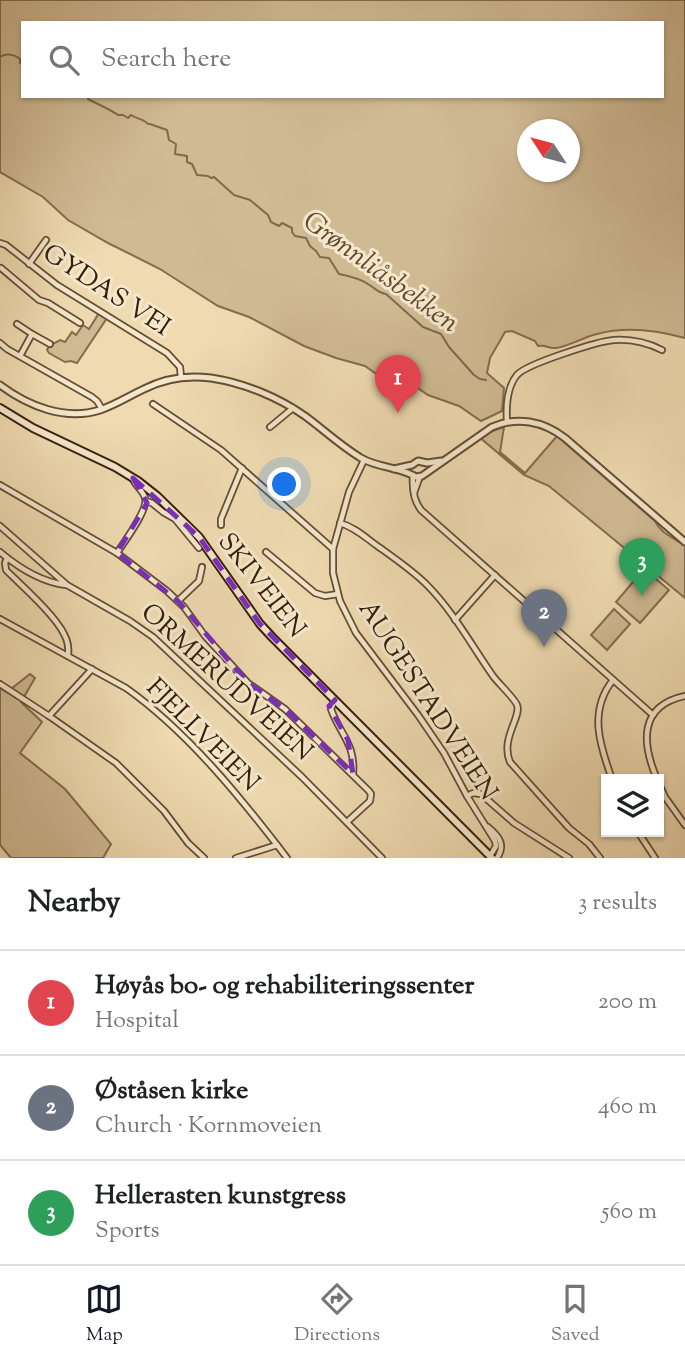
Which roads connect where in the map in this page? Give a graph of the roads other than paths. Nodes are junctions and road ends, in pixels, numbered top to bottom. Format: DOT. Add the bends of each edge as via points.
graph roads {
  1 [pos="46,240"];
  2 [pos="0,243"];
  3 [pos="29,264"];
  4 [pos="1,268"];
  5 [pos="80,323"];
  6 [pos="16,324"];
  7 [pos="32,334"];
  8 [pos="0,343"];
  9 [pos="50,344"];
  10 [pos="662,350"];
  11 [pos="20,356"];
  12 [pos="181,377"];
  13 [pos="0,385"];
  14 [pos="153,404"];
  15 [pos="0,408"];
  16 [pos="293,408"];
  17 [pos="102,410"];
  18 [pos="507,422"];
  19 [pos="270,427"];
  20 [pos="364,460"];
  21 [pos="442,460"];
  22 [pos="422,463"];
  23 [pos="412,465"];
  24 [pos="242,468"];
  25 [pos="394,469"];
  26 [pos="417,474"];
  27 [pos="133,478"];
  28 [pos="0,485"];
  29 [pos="146,501"];
  30 [pos="340,523"];
  31 [pos="221,525"];
  32 [pos="0,526"];
  33 [pos="685,542"];
  34 [pos="199,548"];
  35 [pos="333,549"];
  36 [pos="0,552"];
  37 [pos="266,552"];
  38 [pos="117,553"];
  39 [pos="7,558"];
  40 [pos="202,567"];
  41 [pos="495,575"];
  42 [pos="67,585"];
  43 [pos="338,594"];
  44 [pos="178,601"];
  45 [pos="0,618"];
  46 [pos="455,620"];
  47 [pos="68,656"];
  48 [pos="92,669"];
  49 [pos="613,680"];
  50 [pos="0,684"];
  51 [pos="685,696"];
  52 [pos="335,700"];
  53 [pos="653,715"];
  54 [pos="49,716"];
  55 [pos="353,774"];
  56 [pos="610,774"];
  57 [pos="655,774"];
  58 [pos="664,795"];
  59 [pos="467,796"];
  60 [pos="347,822"];
  61 [pos="685,825"];
  62 [pos="641,837"];
  63 [pos="277,845"];
  64 [pos="493,857"];
  65 [pos="204,858"];
  66 [pos="236,858"];
  67 [pos="287,858"];
  68 [pos="382,858"];
  69 [pos="569,858"];
  70 [pos="600,858"];
  71 [pos="655,858"];
  1 -- 3 [label="street"];
  2 -- 3 [label="street, GYDAS VEI"];
  3 -- 12 [label="street, GYDAS VEI" via="167,353 180,367"];
  4 -- 5 [label="street, GYDAS VEI" via="39,300"];
  6 -- 7 [label="street"];
  7 -- 9 [label="street"];
  7 -- 11 [label="street"];
  8 -- 11 [label="street"];
  10 -- 18 [label="street" via="640,342 612,341 531,365 512,383"];
  11 -- 17 [label="street" via="92,397"];
  12 -- 16 [label="street" via="239,385"];
  12 -- 17 [label="street" via="148,386"];
  13 -- 17 [label="street" via="53,411"];
  14 -- 24 [label="street"];
  15 -- 27 [label="main road, SKIVEIEN"];
  16 -- 19 [label="street"];
  16 -- 20 [label="street"];
  18 -- 21 [label="street" via="486,430"];
  18 -- 33 [label="street" via="537,424 559,434"];
  20 -- 25 [label="street"];
  20 -- 30 [label="street, AUGESTADVEIEN"];
  21 -- 22 [label="street"];
  21 -- 26 [label="street"];
  22 -- 23 [label="street"];
  22 -- 26 [label="street" via="425,467"];
  23 -- 25 [label="street"];
  23 -- 26 [label="street"];
  24 -- 31 [label="street"];
  24 -- 35 [label="street"];
  25 -- 26 [label="street"];
  26 -- 41 [label="street" via="414,494 421,510"];
  27 -- 29 [label="street"];
  27 -- 52 [label="main road, SKIVEIEN" via="199,537 260,624"];
  28 -- 38 [label="street"];
  29 -- 34 [label="street" via="176,519"];
  29 -- 38 [label="street"];
  30 -- 35 [label="street, AUGESTADVEIEN"];
  30 -- 46 [label="street" via="420,578"];
  32 -- 42 [label="street, ORMERUDVEIEN"];
  35 -- 43 [label="street, AUGESTADVEIEN"];
  36 -- 39 [label="street"];
  37 -- 43 [label="street, AUGESTADVEIEN" via="315,593"];
  38 -- 44 [label="street"];
  39 -- 42 [label="street" via="38,577"];
  39 -- 47 [label="street" via="6,570 65,635"];
  40 -- 44 [label="street" via="199,581"];
  41 -- 46 [label="street"];
  41 -- 49 [label="street"];
  42 -- 60 [label="street, ORMERUDVEIEN" via="145,631"];
  43 -- 59 [label="street, AUGESTADVEIEN" via="356,634 431,733"];
  44 -- 55 [label="street" via="248,683 285,709"];
  45 -- 47 [label="street, FJELLVEIEN"];
  46 -- 70 [label="street" via="518,706 508,742 510,762"];
  47 -- 48 [label="street, FJELLVEIEN"];
  48 -- 54 [label="street"];
  48 -- 63 [label="street, FJELLVEIEN" via="132,692 171,725"];
  49 -- 53 [label="street"];
  49 -- 56 [label="street" via="597,720"];
  50 -- 54 [label="street"];
  51 -- 53 [label="street"];
  52 -- 55 [label="street" via="331,709 349,744"];
  52 -- 64 [label="main road, SKIVEIEN"];
  53 -- 57 [label="street" via="646,741"];
  54 -- 65 [label="street" via="116,763"];
  55 -- 60 [label="street" via="371,797"];
  58 -- 61 [label="street"];
  59 -- 64 [label="street, AUGESTADVEIEN" via="495,841"];
  59 -- 69 [label="street" via="483,795 514,823"];
  60 -- 68 [label="street, ORMERUDVEIEN"];
  62 -- 71 [label="street"];
  63 -- 66 [label="street"];
  63 -- 67 [label="street, FJELLVEIEN"];
}
